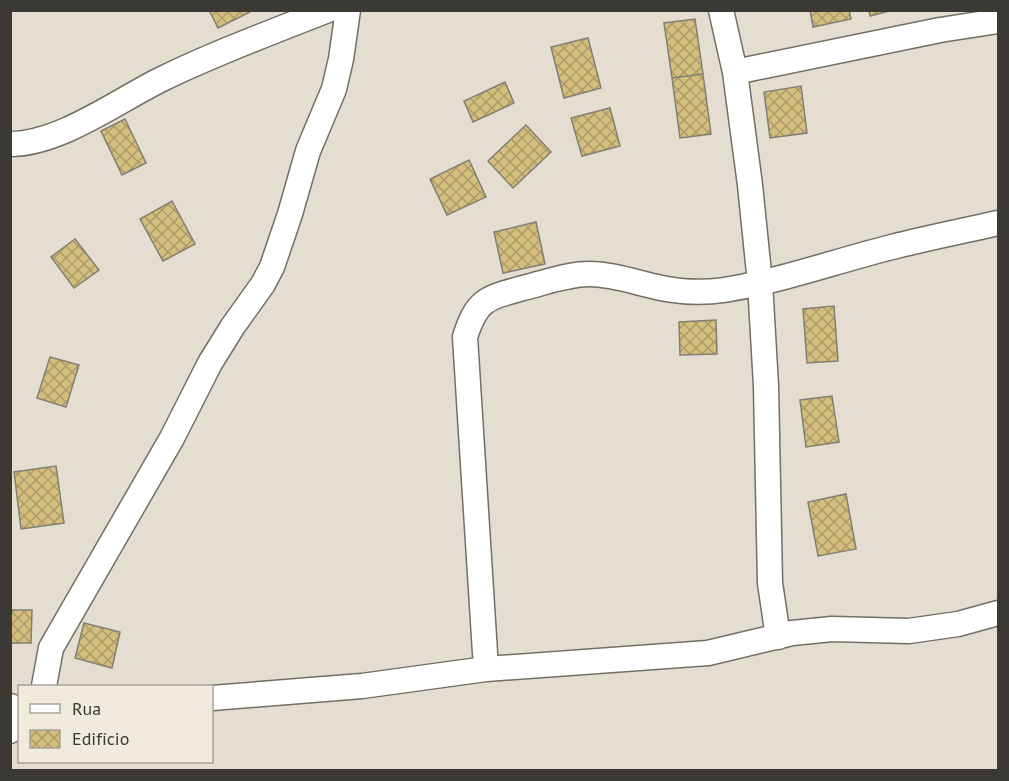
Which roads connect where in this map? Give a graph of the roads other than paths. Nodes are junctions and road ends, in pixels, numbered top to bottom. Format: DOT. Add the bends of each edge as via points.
graph roads {
  1 [pos="328,10"];
  2 [pos="348,10"];
  3 [pos="721,10"];
  4 [pos="999,21"];
  5 [pos="735,72"];
  6 [pos="10,144"];
  7 [pos="999,223"];
  8 [pos="760,283"];
  9 [pos="999,613"];
  10 [pos="778,637"];
  11 [pos="486,669"];
  12 [pos="44,685"];
  13 [pos="213,698"];
  1 -- 6 [label="street" via="162,79 59,134"];
  2 -- 12 [label="street" via="334,88 308,151 272,267 210,363 51,648"];
  3 -- 5 [label="street"];
  4 -- 5 [label="street"];
  5 -- 8 [label="street"];
  7 -- 8 [label="street" via="891,247"];
  8 -- 10 [label="street" via="770,583"];
  8 -- 11 [label="street" via="695,292 589,274 561,278 480,304 465,337"];
  9 -- 10 [label="street" via="909,631 832,630"];
  10 -- 11 [label="street" via="708,653"];
  11 -- 13 [label="street" via="362,686"];
}
